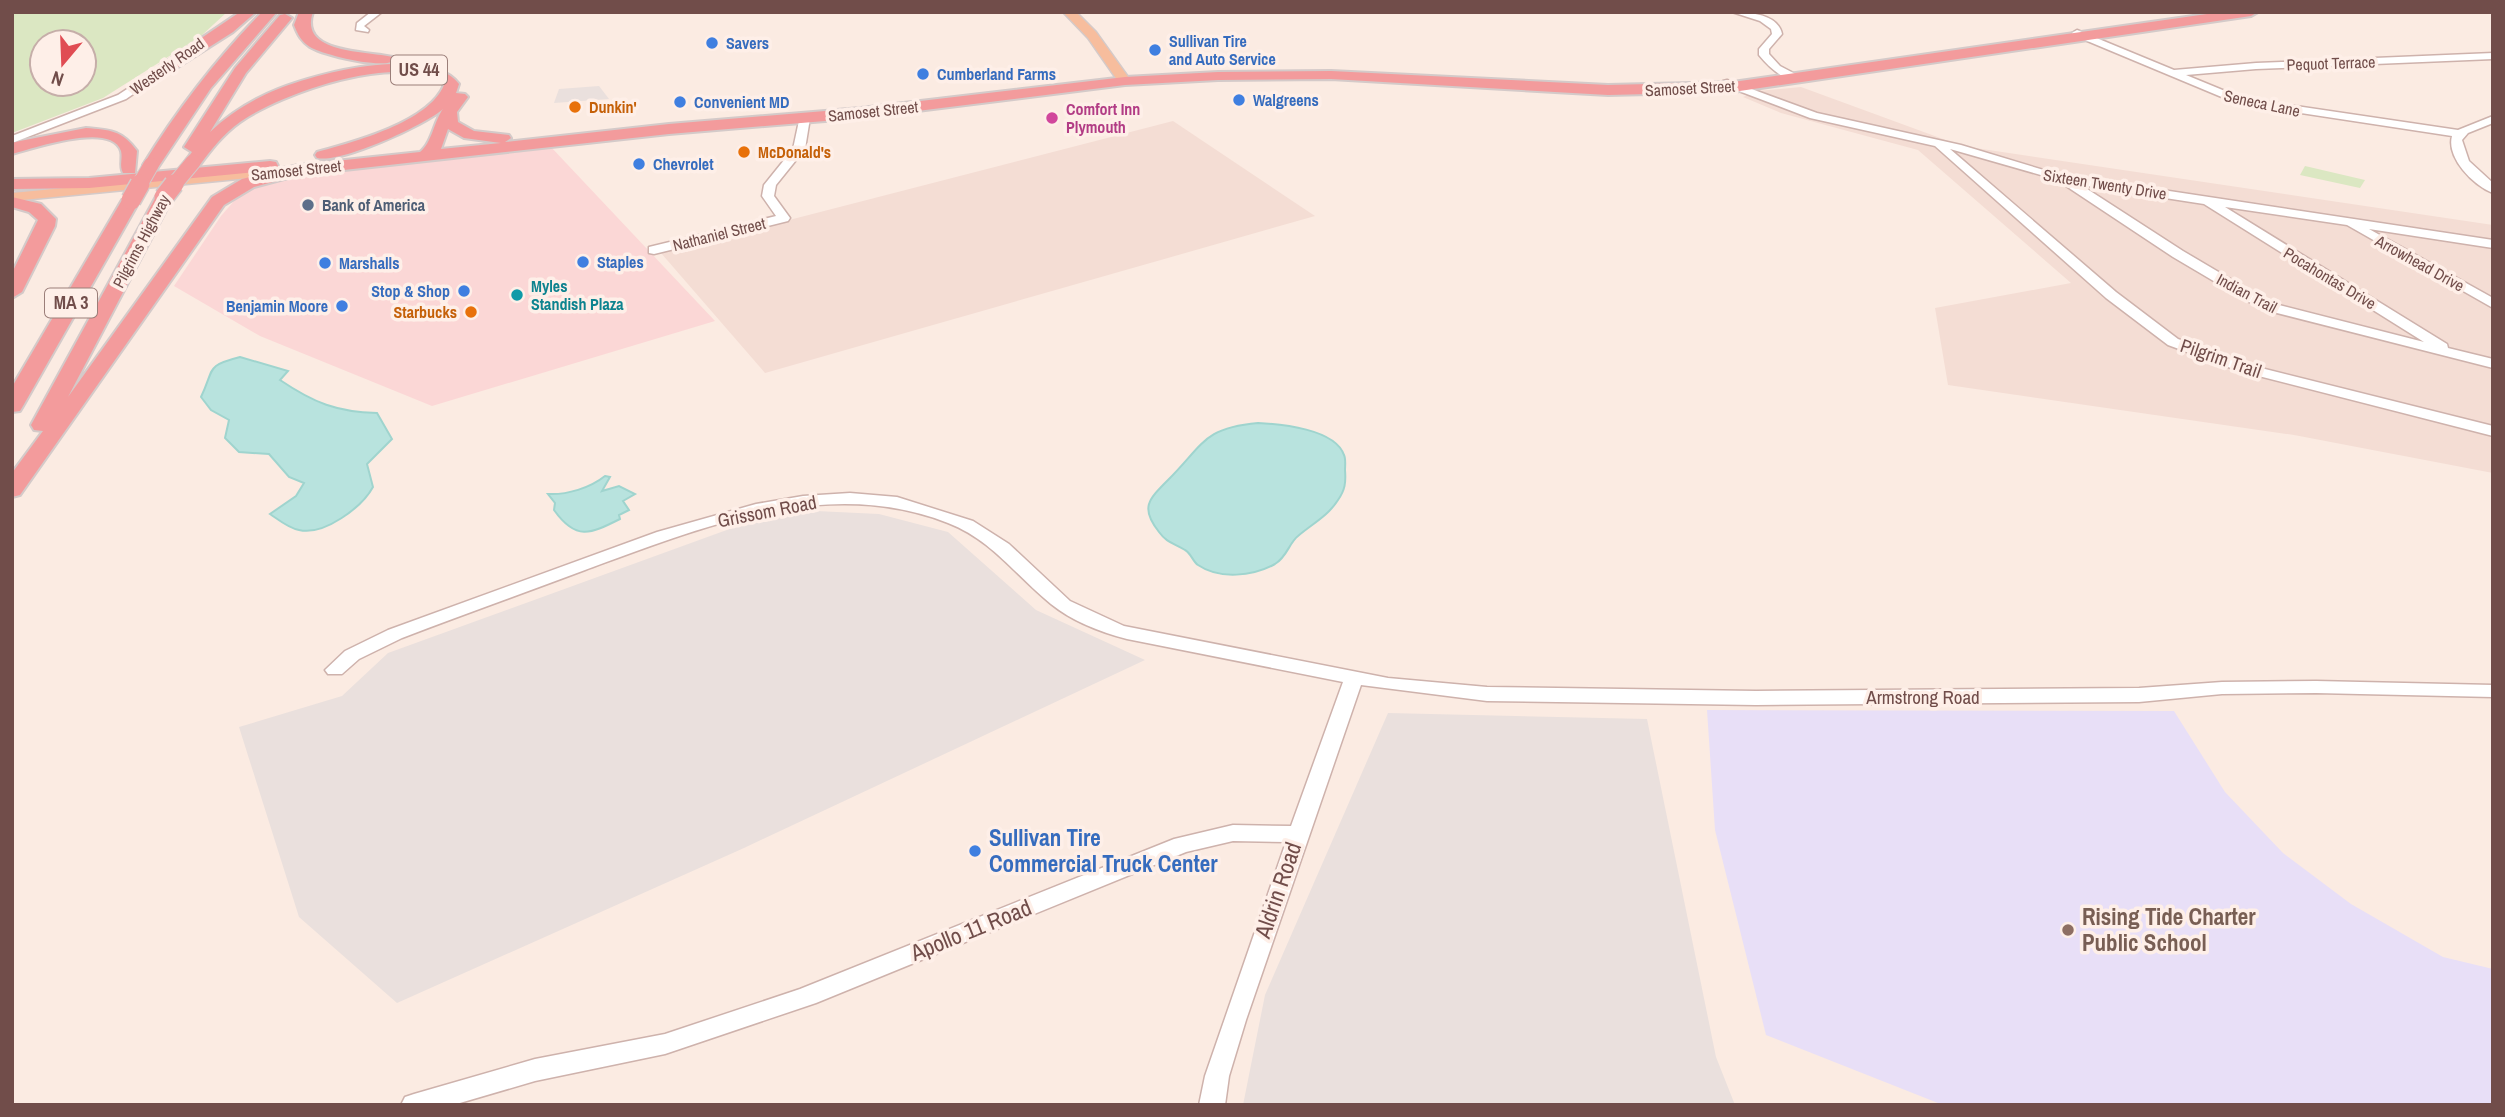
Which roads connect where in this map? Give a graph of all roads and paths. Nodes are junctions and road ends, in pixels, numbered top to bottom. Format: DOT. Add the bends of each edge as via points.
graph roads {
  1 [pos="238,12"];
  2 [pos="249,12"];
  3 [pos="270,12"];
  4 [pos="291,12"];
  5 [pos="306,12"];
  6 [pos="377,12"];
  7 [pos="1069,12"];
  8 [pos="1737,12"];
  9 [pos="2222,12"];
  10 [pos="2251,12"];
  11 [pos="364,30"];
  12 [pos="2080,34"];
  13 [pos="2493,55"];
  14 [pos="165,69"];
  15 [pos="2170,73"];
  16 [pos="1795,77"];
  17 [pos="1125,81"];
  18 [pos="1730,85"];
  19 [pos="449,113"];
  20 [pos="804,118"];
  21 [pos="2493,120"];
  22 [pos="2459,134"];
  23 [pos="578,138"];
  24 [pos="525,139"];
  25 [pos="12,140"];
  26 [pos="1930,141"];
  27 [pos="12,149"];
  28 [pos="428,153"];
  29 [pos="188,162"];
  30 [pos="260,167"];
  31 [pos="298,170"];
  32 [pos="2065,178"];
  33 [pos="89,183"];
  34 [pos="12,184"];
  35 [pos="2493,189"];
  36 [pos="12,191"];
  37 [pos="12,200"];
  38 [pos="2204,200"];
  39 [pos="124,201"];
  40 [pos="2347,221"];
  41 [pos="2493,244"];
  42 [pos="654,250"];
  43 [pos="12,292"];
  44 [pos="2493,304"];
  45 [pos="2456,355"];
  46 [pos="2493,364"];
  47 [pos="12,406"];
  48 [pos="2493,431"];
  49 [pos="12,484"];
  50 [pos="12,490"];
  51 [pos="335,670"];
  52 [pos="1354,678"];
  53 [pos="2493,691"];
  54 [pos="1297,834"];
  55 [pos="414,1105"];
  56 [pos="1212,1105"];
  1 -- 14 [label="street, Westerly Road"];
  2 -- 14 [label="highway"];
  3 -- 39 [label="highway, Pilgrims Highway / MA 3, bridge" via="205,82"];
  4 -- 29 [label="highway, Pilgrims Highway" via="240,71 214,109"];
  5 -- 19 [label="highway" via="301,30 319,46 456,75 464,85"];
  6 -- 11 [label="street" via="360,25"];
  7 -- 17 [label="main road" via="1093,35"];
  8 -- 16 [label="street" via="1776,28 1777,34 1763,53 1776,68"];
  9 -- 12 [label="highway, Samoset Street"];
  10 -- 12 [label="highway, Samoset Street"];
  12 -- 15 [label="street, Seneca Lane"];
  12 -- 16 [label="highway, Samoset Street"];
  13 -- 15 [label="street, Pequot Terrace"];
  14 -- 25 [label="street, Westerly Road" via="122,97"];
  15 -- 22 [label="street, Seneca Lane" via="2252,104"];
  16 -- 18 [label="highway, Samoset Street"];
  17 -- 18 [label="highway, Samoset Street" via="1298,74 1591,90"];
  17 -- 20 [label="highway, Samoset Street"];
  18 -- 26 [label="street, Sixteen Twenty Drive" via="1825,119"];
  19 -- 24 [label="highway" via="451,124 463,132"];
  19 -- 28 [label="highway"];
  20 -- 23 [label="highway, Samoset Street"];
  20 -- 42 [label="street, Nathaniel Street" via="799,149 771,185 768,196 784,218"];
  21 -- 22 [label="street"];
  22 -- 35 [label="street" via="2461,157"];
  23 -- 24 [label="highway, Samoset Street"];
  23 -- 28 [label="highway, Samoset Street"];
  24 -- 28 [label="highway, Samoset Street"];
  26 -- 32 [label="street, Sixteen Twenty Drive"];
  26 -- 48 [label="street, Pilgrim Trail" via="2173,342 2244,368"];
  27 -- 39 [label="highway" via="62,136 106,134 119,138 131,156"];
  28 -- 30 [label="highway, Samoset Street"];
  28 -- 31 [label="highway, Samoset Street"];
  29 -- 30 [label="highway, US 44" via="242,115 315,82 401,69 438,74 452,84 444,100 394,131 332,153"];
  29 -- 49 [label="highway, Pilgrims Highway, bridge" via="164,197"];
  30 -- 33 [label="highway, Samoset Street / US 44"];
  31 -- 37 [label="main road, Samoset Street"];
  31 -- 50 [label="highway" via="248,183 218,201"];
  32 -- 38 [label="street, Sixteen Twenty Drive"];
  32 -- 45 [label="street, Indian Trail" via="2266,306"];
  33 -- 34 [label="highway"];
  33 -- 36 [label="main road, Samoset Street / US 44"];
  37 -- 43 [label="highway" via="35,208 47,219"];
  38 -- 40 [label="street, Sixteen Twenty Drive"];
  38 -- 45 [label="street, Pocahontas Drive"];
  39 -- 47 [label="highway, Pilgrims Highway / MA 3"];
  40 -- 41 [label="street, Sixteen Twenty Drive"];
  40 -- 44 [label="street, Arrowhead Drive"];
  45 -- 46 [label="street, Indian Trail"];
  51 -- 52 [label="street, Grissom Road" via="352,655 395,634 694,527 783,503 840,499 897,504 972,527 1001,546 1056,599 1106,626"];
  52 -- 53 [label="street, Armstrong Road" via="1488,694 1756,698 2139,695 2316,687"];
  52 -- 54 [label="street, Aldrin Road"];
  54 -- 55 [label="street, Apollo 11 Road" via="1233,833 1182,845 808,996 648,1047 535,1070"];
  54 -- 56 [label="street, Aldrin Road" via="1234,1020"];
}
